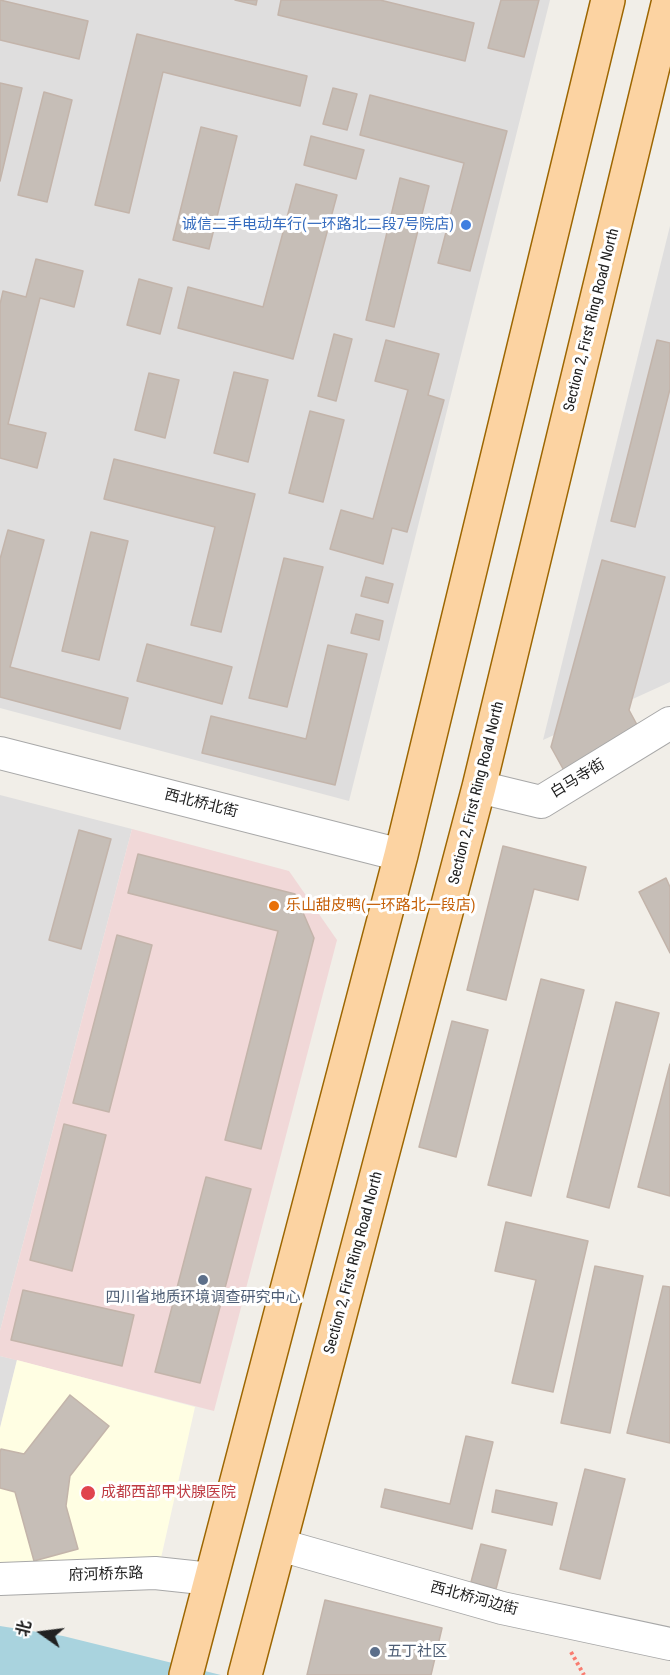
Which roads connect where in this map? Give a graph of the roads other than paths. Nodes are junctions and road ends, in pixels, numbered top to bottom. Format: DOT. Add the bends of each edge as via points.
graph roads {
  1 [pos="608,0"];
  2 [pos="669,0"];
  3 [pos="670,723"];
  4 [pos="0,753"];
  5 [pos="479,787"];
  6 [pos="401,855"];
  7 [pos="280,1545"];
  8 [pos="0,1579"];
  9 [pos="209,1590"];
  10 [pos="670,1644"];
  11 [pos="186,1675"];
  12 [pos="245,1675"];
  1 -- 6 [label="main road"];
  2 -- 5 [label="main road, Section 2, First Ring Road North"];
  3 -- 5 [label="street, 白马寺街" via="541,802"];
  4 -- 6 [label="street, 西北桥北街"];
  5 -- 7 [label="main road, Section 2, First Ring Road North"];
  6 -- 9 [label="main road"];
  7 -- 10 [label="street, 西北桥河边街" via="502,1608"];
  7 -- 12 [label="main road, Section 2, First Ring Road North"];
  8 -- 9 [label="street, 府河桥东路" via="156,1574"];
  9 -- 11 [label="main road"];
}
